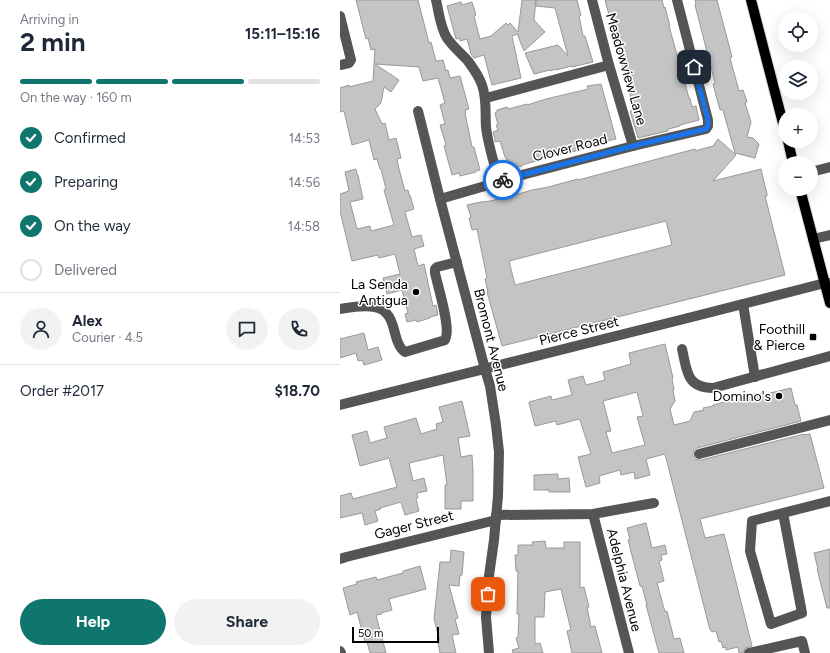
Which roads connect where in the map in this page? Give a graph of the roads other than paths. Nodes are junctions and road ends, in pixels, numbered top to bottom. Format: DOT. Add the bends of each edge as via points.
graph roads {
  1 [pos="436,0"];
  2 [pos="592,0"];
  3 [pos="677,0"];
  4 [pos="751,0"];
  5 [pos="340,16"];
  6 [pos="340,65"];
  7 [pos="609,65"];
  8 [pos="486,98"];
  9 [pos="779,108"];
  10 [pos="418,111"];
  11 [pos="633,146"];
  12 [pos="830,167"];
  13 [pos="818,170"];
  14 [pos="499,181"];
  15 [pos="802,196"];
  16 [pos="440,199"];
  17 [pos="830,235"];
  18 [pos="813,239"];
  19 [pos="457,262"];
  20 [pos="828,283"];
  21 [pos="830,303"];
  22 [pos="743,304"];
  23 [pos="340,309"];
  24 [pos="682,349"];
  25 [pos="830,356"];
  26 [pos="485,369"];
  27 [pos="755,377"];
  28 [pos="340,405"];
  29 [pos="830,420"];
  30 [pos="699,454"];
  31 [pos="830,501"];
  32 [pos="654,502"];
  33 [pos="783,513"];
  34 [pos="593,514"];
  35 [pos="496,517"];
  36 [pos="340,559"];
  37 [pos="489,653"];
  38 [pos="629,653"];
  39 [pos="748,653"];
  40 [pos="805,653"];
  1 -- 8 [label="street" via="447,37 477,75"];
  2 -- 7 [label="street, Meadowview Lane"];
  3 -- 11 [label="street, Clover Road" via="708,126 703,130"];
  4 -- 9 [label="main road"];
  5 -- 6 [label="street" via="351,60"];
  7 -- 8 [label="street"];
  7 -- 11 [label="street, Meadowview Lane"];
  8 -- 14 [label="street" via="486,127"];
  10 -- 16 [label="street, Bromont Avenue"];
  11 -- 14 [label="street, Clover Road"];
  12 -- 13 [label="street"];
  14 -- 16 [label="street, Clover Road"];
  15 -- 18 [label="main road"];
  16 -- 19 [label="street, Bromont Avenue"];
  17 -- 18 [label="street"];
  18 -- 20 [label="main road"];
  19 -- 23 [label="street" via="435,269 446,321 446,337 442,342 405,352 400,347 388,314 382,310 354,306"];
  19 -- 26 [label="street, Bromont Avenue"];
  20 -- 21 [label="main road"];
  20 -- 22 [label="street, Pierce Street"];
  22 -- 26 [label="street, Pierce Street"];
  22 -- 27 [label="street"];
  24 -- 27 [label="street" via="688,375 693,383 704,388"];
  25 -- 27 [label="street"];
  26 -- 28 [label="street, Pierce Street"];
  26 -- 35 [label="street, Bromont Avenue" via="499,452"];
  29 -- 30 [label="street"];
  31 -- 33 [label="street"];
  32 -- 34 [label="street, Gager Street"];
  33 -- 33 [label="street" via="752,521 750,551 771,624 802,613"];
  34 -- 35 [label="street, Gager Street"];
  34 -- 38 [label="street, Adelphia Avenue"];
  35 -- 36 [label="street, Gager Street"];
  35 -- 37 [label="street, Bromont Avenue" via="486,617"];
  39 -- 40 [label="street" via="802,640"];
}
